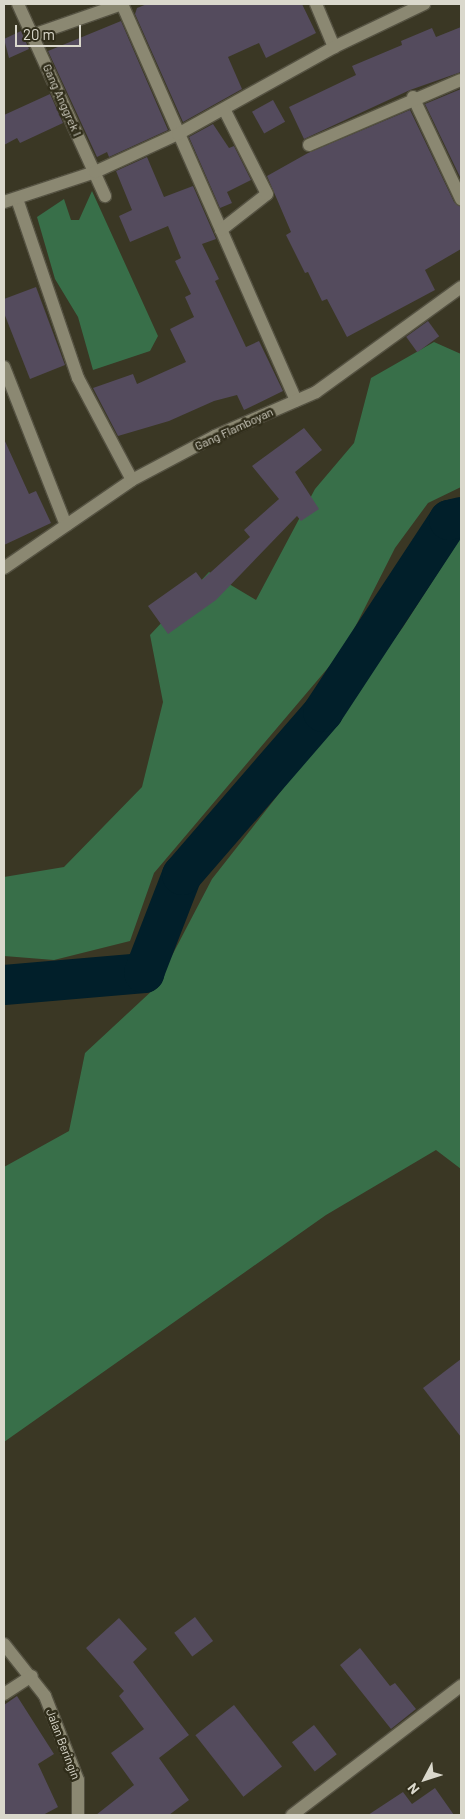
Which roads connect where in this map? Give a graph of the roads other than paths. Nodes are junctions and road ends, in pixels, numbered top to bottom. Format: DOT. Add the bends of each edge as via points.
graph roads {
  1 [pos="18,4"];
  2 [pos="122,4"];
  3 [pos="316,4"];
  4 [pos="424,4"];
  5 [pos="33,35"];
  6 [pos="334,47"];
  7 [pos="461,80"];
  8 [pos="414,97"];
  9 [pos="224,109"];
  10 [pos="178,134"];
  11 [pos="309,145"];
  12 [pos="95,172"];
  13 [pos="105,196"];
  14 [pos="17,199"];
  15 [pos="461,199"];
  16 [pos="4,202"];
  17 [pos="221,230"];
  18 [pos="461,287"];
  19 [pos="4,367"];
  20 [pos="296,401"];
  21 [pos="132,480"];
  22 [pos="66,525"];
  23 [pos="4,568"];
  24 [pos="4,1644"];
  25 [pos="32,1676"];
  26 [pos="461,1686"];
  27 [pos="4,1694"];
  28 [pos="78,1815"];
  29 [pos="292,1815"];
  1 -- 5 [label="street, Gang Anggrek I"];
  2 -- 5 [label="street"];
  2 -- 10 [label="street"];
  3 -- 6 [label="street"];
  4 -- 6 [label="street"];
  5 -- 12 [label="street, Gang Anggrek I"];
  6 -- 9 [label="street"];
  7 -- 8 [label="street"];
  8 -- 11 [label="street"];
  8 -- 15 [label="street"];
  9 -- 10 [label="street"];
  9 -- 17 [label="street" via="267,194"];
  10 -- 12 [label="street"];
  10 -- 17 [label="street"];
  12 -- 13 [label="street, Gang Anggrek I"];
  12 -- 14 [label="street"];
  14 -- 16 [label="street"];
  14 -- 21 [label="street" via="78,378"];
  17 -- 20 [label="street"];
  18 -- 20 [label="street, Gang Flamboyan" via="316,392"];
  19 -- 22 [label="street"];
  20 -- 21 [label="street, Gang Flamboyan" via="215,436"];
  21 -- 22 [label="street, Gang Flamboyan"];
  22 -- 23 [label="street, Gang Flamboyan"];
  24 -- 25 [label="street, Jalan Beringin"];
  25 -- 27 [label="street"];
  25 -- 28 [label="street, Jalan Beringin" via="45,1696 78,1780"];
  26 -- 29 [label="street"];
}
